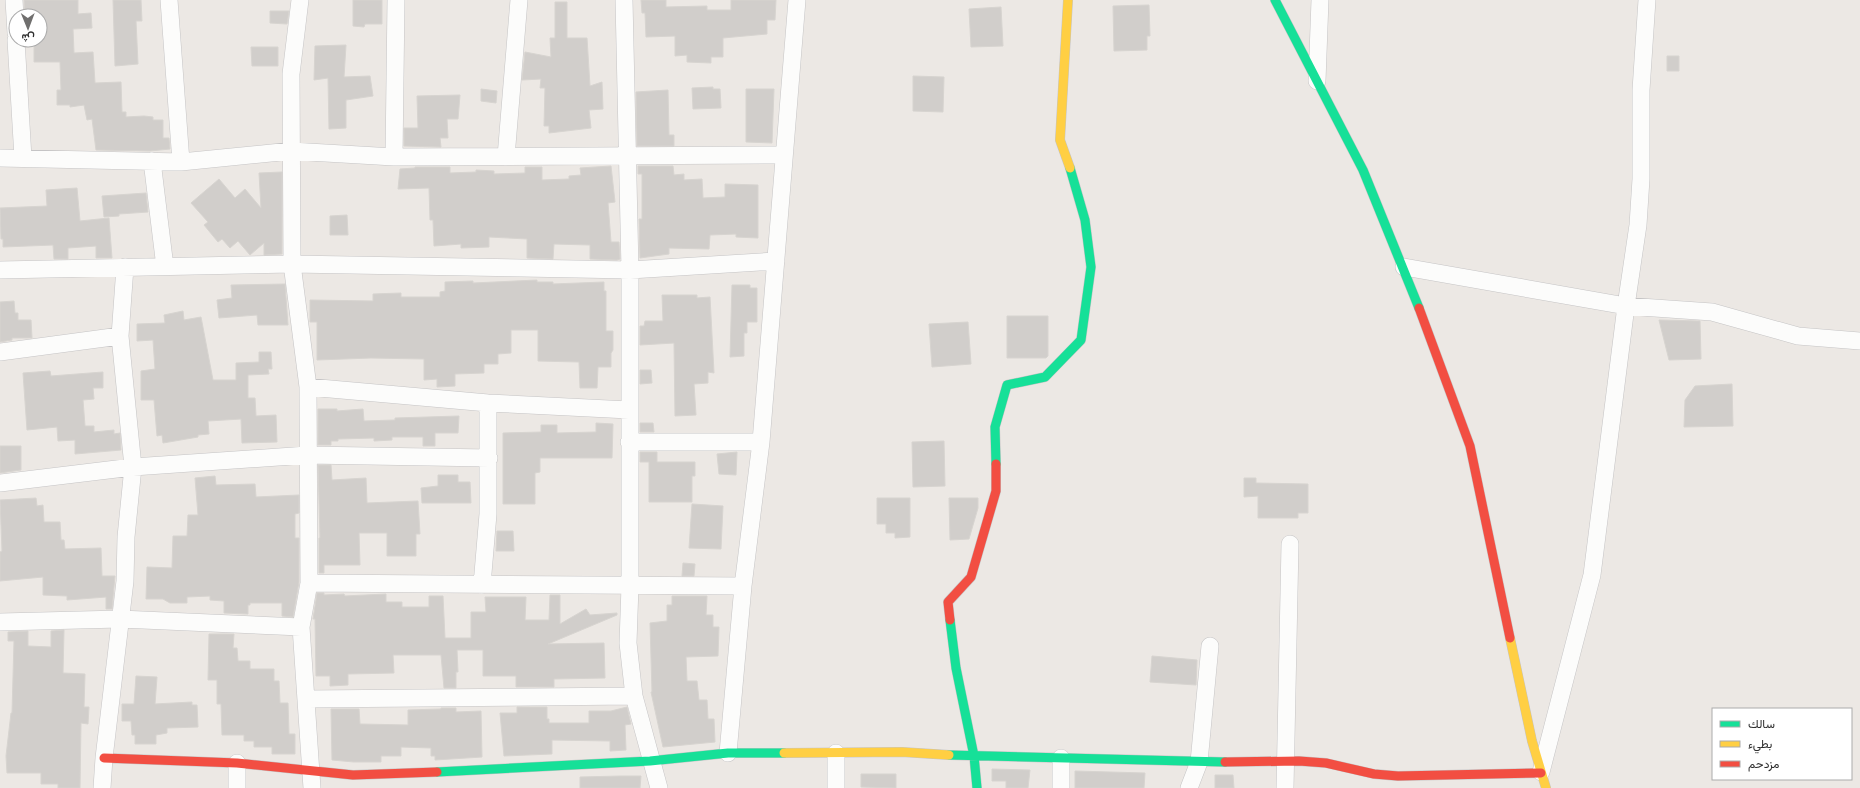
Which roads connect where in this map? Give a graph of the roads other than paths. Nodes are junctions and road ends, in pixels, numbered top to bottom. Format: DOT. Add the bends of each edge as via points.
graph roads {
  1 [pos="169,0"];
  2 [pos="300,0"];
  3 [pos="396,0"];
  4 [pos="519,0"];
  5 [pos="624,0"];
  6 [pos="797,0"];
  7 [pos="1068,0"];
  8 [pos="1275,0"];
  9 [pos="1320,0"];
  10 [pos="1647,0"];
  11 [pos="16,48"];
  12 [pos="1317,81"];
  13 [pos="291,151"];
  14 [pos="784,155"];
  15 [pos="628,156"];
  16 [pos="394,157"];
  17 [pos="506,157"];
  18 [pos="0,158"];
  19 [pos="23,158"];
  20 [pos="152,161"];
  21 [pos="181,162"];
  22 [pos="776,261"];
  23 [pos="292,264"];
  24 [pos="125,267"];
  25 [pos="165,267"];
  26 [pos="1404,267"];
  27 [pos="0,270"];
  28 [pos="630,270"];
  29 [pos="1626,306"];
  30 [pos="120,336"];
  31 [pos="1860,341"];
  32 [pos="0,352"];
  33 [pos="308,387"];
  34 [pos="488,403"];
  35 [pos="629,410"];
  36 [pos="629,442"];
  37 [pos="761,442"];
  38 [pos="307,455"];
  39 [pos="489,458"];
  40 [pos="133,467"];
  41 [pos="0,483"];
  42 [pos="1290,544"];
  43 [pos="309,583"];
  44 [pos="482,585"];
  45 [pos="630,586"];
  46 [pos="744,586"];
  47 [pos="120,619"];
  48 [pos="0,622"];
  49 [pos="301,627"];
  50 [pos="1210,646"];
  51 [pos="634,696"];
  52 [pos="307,699"];
  53 [pos="728,753"];
  54 [pos="836,753"];
  55 [pos="974,756"];
  56 [pos="104,758"];
  57 [pos="1061,758"];
  58 [pos="650,761"];
  59 [pos="1199,762"];
  60 [pos="1286,762"];
  61 [pos="237,763"];
  62 [pos="311,780"];
  63 [pos="1543,780"];
  64 [pos="102,788"];
  65 [pos="237,788"];
  66 [pos="659,788"];
  67 [pos="836,788"];
  68 [pos="977,788"];
  69 [pos="1062,788"];
  70 [pos="1189,788"];
  71 [pos="1285,788"];
  1 -- 21 [label="street"];
  2 -- 13 [label="street" via="291,74"];
  3 -- 16 [label="street"];
  4 -- 17 [label="street"];
  5 -- 15 [label="street"];
  6 -- 14 [label="street"];
  7 -- 55 [label="street" via="1060,140 1074,177 1085,220 1091,267 1081,340 1045,377 1007,385 995,427 996,491 971,577 948,602 956,668"];
  8 -- 12 [label="street"];
  9 -- 12 [label="street"];
  10 -- 29 [label="street" via="1641,90 1638,225"];
  11 -- 19 [label="street"];
  12 -- 26 [label="street" via="1363,170"];
  13 -- 16 [label="street"];
  13 -- 21 [label="street"];
  13 -- 23 [label="street"];
  14 -- 15 [label="street"];
  14 -- 22 [label="street"];
  15 -- 17 [label="street"];
  15 -- 28 [label="street"];
  16 -- 17 [label="street"];
  18 -- 19 [label="street"];
  19 -- 20 [label="street"];
  20 -- 21 [label="street"];
  20 -- 25 [label="street"];
  22 -- 28 [label="street"];
  22 -- 37 [label="street"];
  23 -- 25 [label="street"];
  23 -- 28 [label="street"];
  23 -- 33 [label="street"];
  24 -- 25 [label="street"];
  24 -- 27 [label="street"];
  24 -- 30 [label="street"];
  26 -- 29 [label="street"];
  26 -- 63 [label="street" via="1470,446 1532,741"];
  28 -- 35 [label="street"];
  29 -- 31 [label="street" via="1712,312 1798,336"];
  29 -- 63 [label="street" via="1592,575"];
  30 -- 32 [label="street"];
  30 -- 40 [label="street"];
  33 -- 34 [label="street"];
  33 -- 38 [label="street"];
  34 -- 35 [label="street"];
  34 -- 39 [label="street"];
  35 -- 36 [label="street"];
  36 -- 37 [label="street"];
  36 -- 45 [label="street"];
  37 -- 46 [label="street"];
  38 -- 39 [label="street"];
  38 -- 40 [label="street"];
  38 -- 43 [label="street"];
  39 -- 44 [label="street" via="488,514"];
  40 -- 41 [label="street"];
  40 -- 47 [label="street"];
  42 -- 60 [label="street"];
  43 -- 44 [label="street"];
  43 -- 49 [label="street"];
  44 -- 45 [label="street" via="557,583"];
  45 -- 46 [label="street"];
  45 -- 51 [label="street" via="628,643"];
  46 -- 53 [label="street"];
  47 -- 48 [label="street"];
  47 -- 49 [label="street"];
  47 -- 56 [label="street"];
  49 -- 52 [label="street"];
  50 -- 59 [label="street"];
  51 -- 52 [label="street"];
  51 -- 58 [label="street"];
  52 -- 62 [label="street"];
  53 -- 54 [label="street"];
  53 -- 58 [label="street"];
  54 -- 55 [label="street" via="902,752"];
  54 -- 67 [label="street"];
  55 -- 57 [label="street"];
  55 -- 68 [label="street"];
  56 -- 61 [label="street"];
  56 -- 64 [label="street"];
  57 -- 59 [label="street"];
  57 -- 69 [label="street"];
  58 -- 62 [label="street" via="353,775"];
  58 -- 66 [label="street"];
  59 -- 60 [label="street"];
  59 -- 70 [label="street"];
  60 -- 63 [label="street" via="1326,763 1374,774 1398,776"];
  60 -- 71 [label="street"];
  61 -- 62 [label="street"];
  61 -- 65 [label="street"];
}
